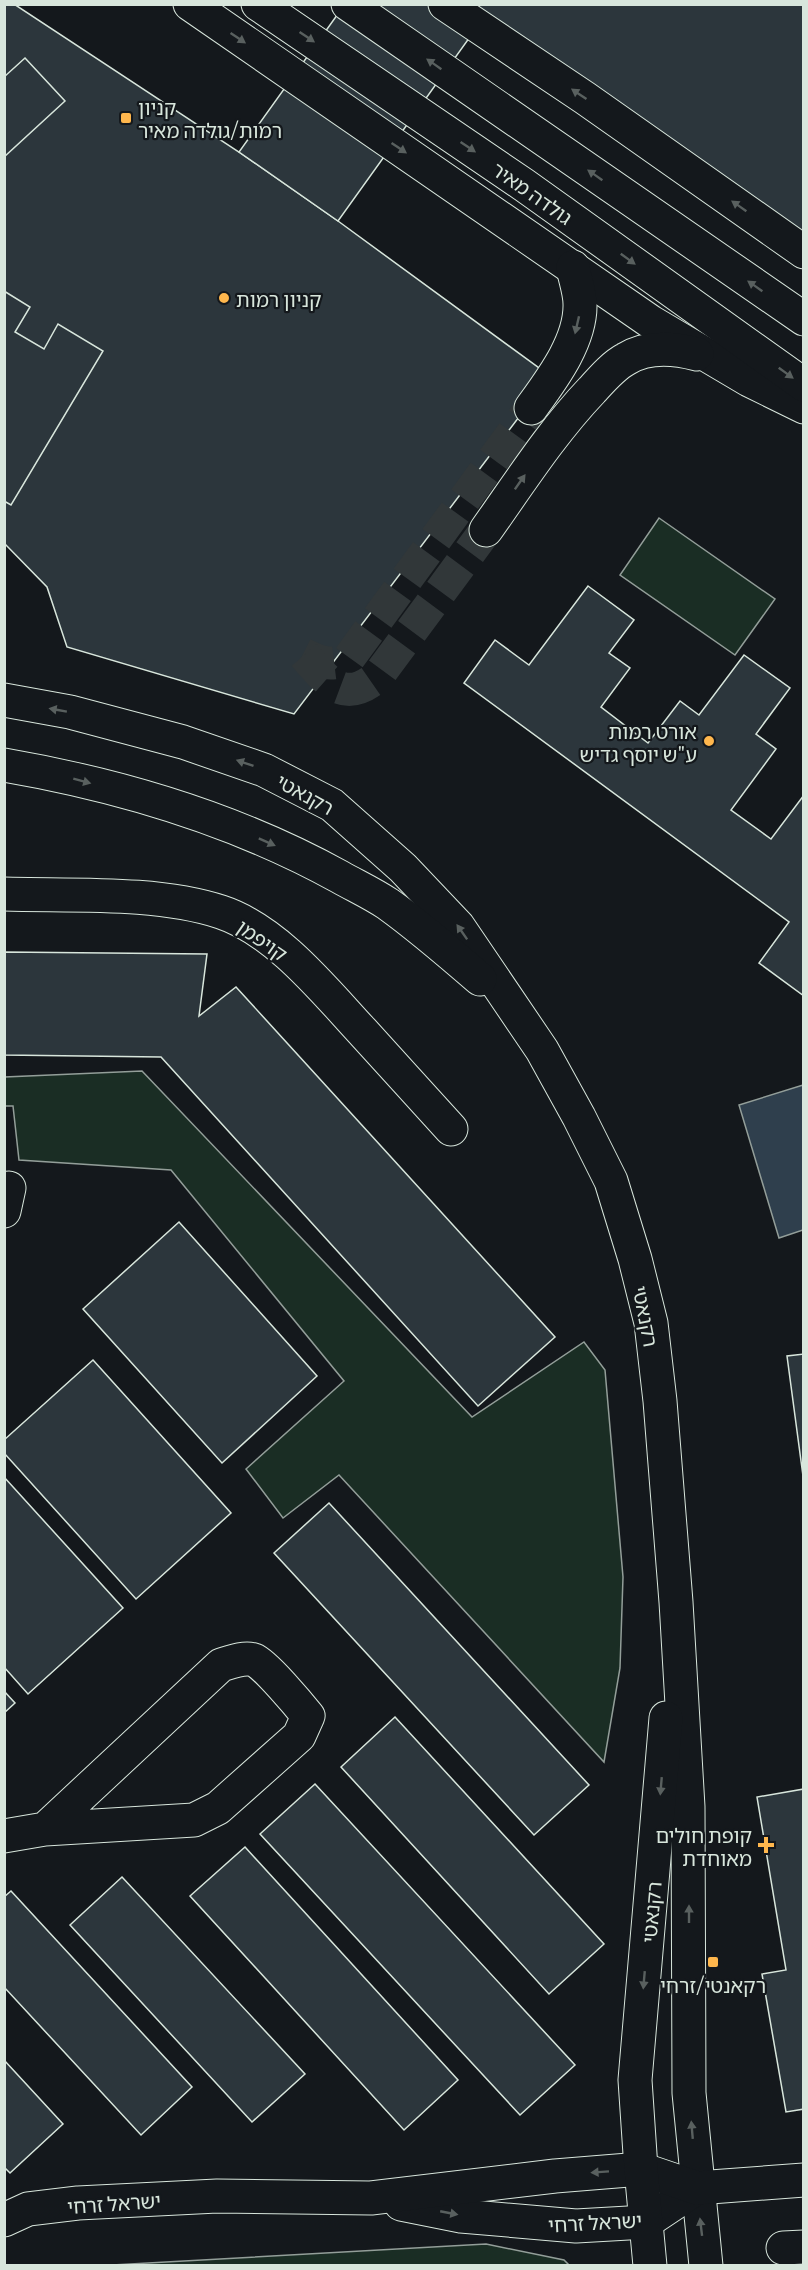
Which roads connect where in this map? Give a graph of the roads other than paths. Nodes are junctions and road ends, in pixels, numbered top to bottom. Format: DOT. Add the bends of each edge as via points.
graph roads {
  1 [pos="190,4"];
  2 [pos="258,4"];
  3 [pos="348,4"];
  4 [pos="445,4"];
  5 [pos="804,252"];
  6 [pos="573,267"];
  7 [pos="804,319"];
  8 [pos="709,358"];
  9 [pos="804,385"];
  10 [pos="804,407"];
  11 [pos="531,408"];
  12 [pos="486,530"];
  13 [pos="4,700"];
  14 [pos="4,765"];
  15 [pos="4,894"];
  16 [pos="542,1050"];
  17 [pos="451,1129"];
  18 [pos="676,1602"];
  19 [pos="45,1829"];
  20 [pos="4,1836"];
  21 [pos="640,2169"];
  22 [pos="804,2180"];
  23 [pos="697,2188"];
  24 [pos="371,2198"];
  25 [pos="4,2220"];
  26 [pos="646,2222"];
  27 [pos="651,2265"];
  28 [pos="706,2265"];
  1 -- 6 [label="street, one-way"];
  2 -- 9 [label="street, גולדה מאיר, one-way" via="524,185"];
  7 -- 3 [label="street, one-way"];
  5 -- 4 [label="street, one-way"];
  6 -- 8 [label="street"];
  6 -- 11 [label="street, one-way" via="580,304 577,327"];
  8 -- 10 [label="street"];
  12 -- 8 [label="street, one-way" via="555,432 604,376 626,358 660,349"];
  16 -- 13 [label="street, רקנאטי, one-way" via="458,926 403,868 332,805 264,770 183,742 70,712"];
  14 -- 16 [label="street, רקנאטי, one-way" via="56,774 164,804 240,829 314,863 387,903 443,947 503,1000"];
  15 -- 17 [label="street, קויפמן" via="141,898 180,903 222,912 252,926 319,984"];
  16 -- 18 [label="street, רקנאטי" via="611,1181 651,1323"];
  18 -- 21 [label="street, רקנאטי, one-way" via="635,2080"];
  23 -- 18 [label="street, רקנאטי, one-way" via="689,2093 688,1807"];
  19 -- 19 [label="street" via="194,1820 218,1808 299,1736 308,1716 256,1660 221,1665"];
  19 -- 20 [label="street"];
  21 -- 23 [label="street, ישראל זרחי"];
  21 -- 24 [label="street, ישראל זרחי, one-way"];
  21 -- 26 [label="street, רקנאטי"];
  22 -- 23 [label="street"];
  23 -- 26 [label="street, ישראל זרחי"];
  28 -- 23 [label="street, רקנאטי, one-way"];
  24 -- 25 [label="street, ישראל זרחי" via="217,2196 98,2202 28,2210"];
  24 -- 26 [label="street, ישראל זרחי, one-way" via="514,2222 576,2226"];
  26 -- 27 [label="street, רקנאטי"];
}
